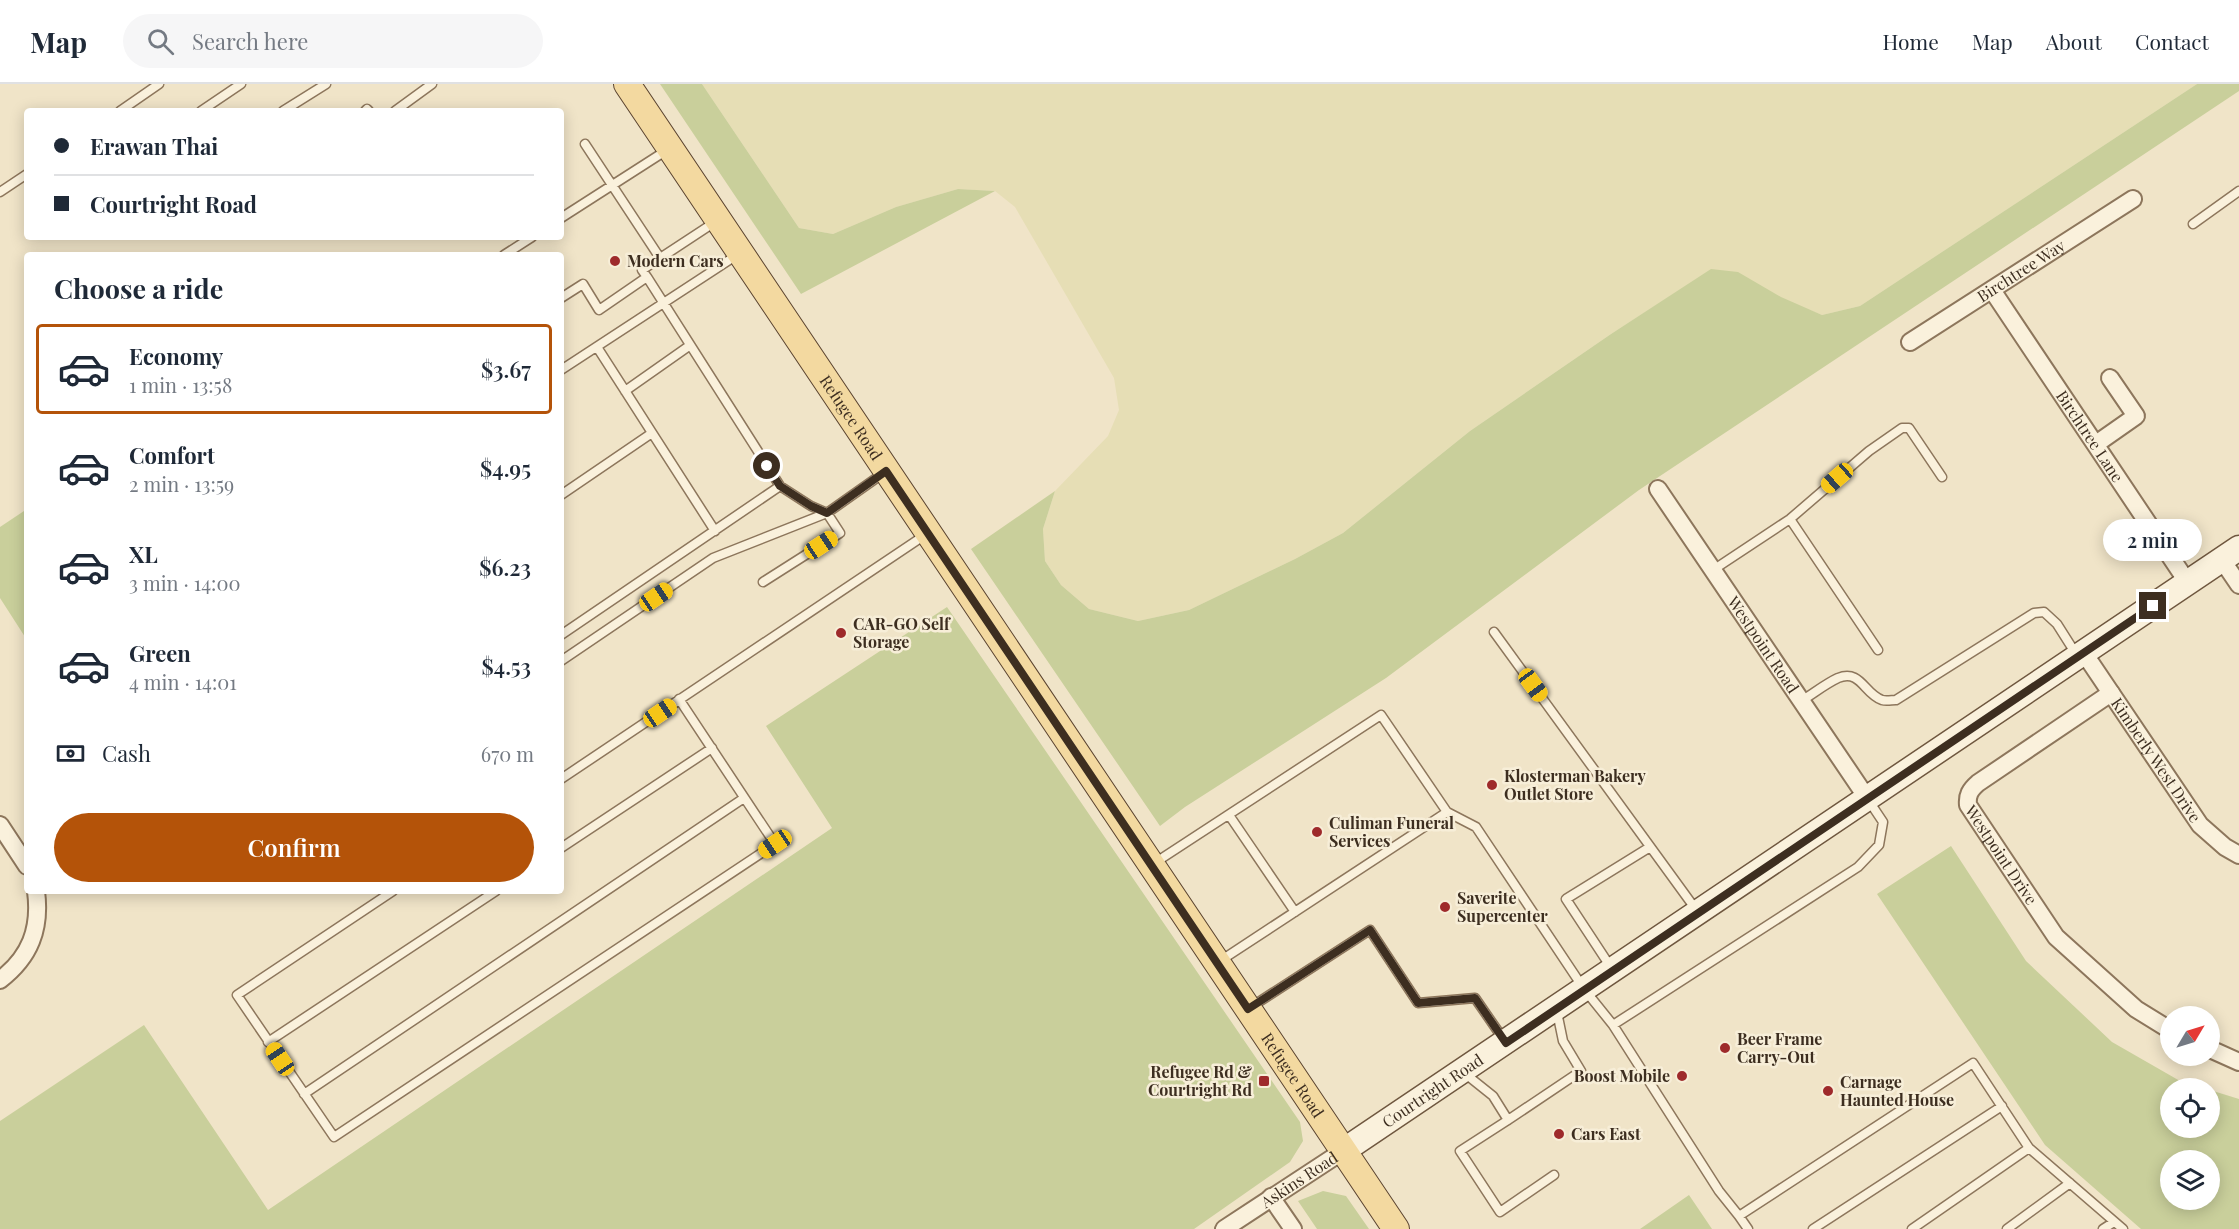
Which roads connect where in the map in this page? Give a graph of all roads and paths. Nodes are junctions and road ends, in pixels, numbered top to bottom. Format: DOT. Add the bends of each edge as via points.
graph roads {
  1 [pos="159,84"];
  2 [pos="242,84"];
  3 [pos="326,84"];
  4 [pos="432,84"];
  5 [pos="627,84"];
  6 [pos="124,108"];
  7 [pos="206,108"];
  8 [pos="288,108"];
  9 [pos="399,108"];
  10 [pos="585,144"];
  11 [pos="670,148"];
  12 [pos="24,176"];
  13 [pos="613,185"];
  14 [pos="2239,191"];
  15 [pos="0,192"];
  16 [pos="2133,199"];
  17 [pos="564,216"];
  18 [pos="718,220"];
  19 [pos="2193,224"];
  20 [pos="527,240"];
  21 [pos="509,252"];
  22 [pos="740,253"];
  23 [pos="660,258"];
  24 [pos="647,277"];
  25 [pos="1992,290"];
  26 [pos="564,296"];
  27 [pos="662,304"];
  28 [pos="1910,342"];
  29 [pos="597,346"];
  30 [pos="689,346"];
  31 [pos="564,368"];
  32 [pos="2110,378"];
  33 [pos="624,391"];
  34 [pos="652,433"];
  35 [pos="2096,444"];
  36 [pos="886,471"];
  37 [pos="1942,477"];
  38 [pos="780,486"];
  39 [pos="1659,489"];
  40 [pos="564,493"];
  41 [pos="827,513"];
  42 [pos="1790,519"];
  43 [pos="715,531"];
  44 [pos="928,533"];
  45 [pos="2230,554"];
  46 [pos="1713,570"];
  47 [pos="763,582"];
  48 [pos="2188,583"];
  49 [pos="2239,585"];
  50 [pos="1494,632"];
  51 [pos="564,634"];
  52 [pos="1878,650"];
  53 [pos="2081,655"];
  54 [pos="564,659"];
  55 [pos="2111,693"];
  56 [pos="679,699"];
  57 [pos="1801,701"];
  58 [pos="712,748"];
  59 [pos="564,776"];
  60 [pos="744,798"];
  61 [pos="1867,798"];
  62 [pos="1448,812"];
  63 [pos="1229,815"];
  64 [pos="0,825"];
  65 [pos="564,846"];
  66 [pos="1650,847"];
  67 [pos="2239,855"];
  68 [pos="24,861"];
  69 [pos="1152,866"];
  70 [pos="36,894"];
  71 [pos="388,894"];
  72 [pos="491,894"];
  73 [pos="1295,912"];
  74 [pos="1697,912"];
  75 [pos="1217,963"];
  76 [pos="1613,969"];
  77 [pos="0,980"];
  78 [pos="1584,989"];
  79 [pos="1556,1008"];
  80 [pos="1248,1009"];
  81 [pos="2160,1024"];
  82 [pos="1613,1025"];
  83 [pos="268,1042"];
  84 [pos="1506,1043"];
  85 [pos="2220,1053"];
  86 [pos="2239,1062"];
  87 [pos="1463,1071"];
  88 [pos="304,1094"];
  89 [pos="2002,1106"];
  90 [pos="1508,1119"];
  91 [pos="2029,1148"];
  92 [pos="1343,1151"];
  93 [pos="1554,1175"];
  94 [pos="2070,1183"];
  95 [pos="1271,1197"];
  96 [pos="1738,1216"];
  97 [pos="2114,1222"];
  98 [pos="1224,1229"];
  99 [pos="1293,1229"];
  100 [pos="1396,1229"];
  101 [pos="1748,1229"];
  102 [pos="1813,1229"];
  103 [pos="1912,1229"];
  104 [pos="2007,1229"];
  105 [pos="2103,1229"];
  106 [pos="2123,1229"];
  1 -- 6 [label="lane"];
  2 -- 7 [label="lane"];
  3 -- 8 [label="lane"];
  4 -- 9 [label="lane"];
  5 -- 11 [label="main road, Refugee Road"];
  10 -- 13 [label="lane"];
  11 -- 13 [label="lane"];
  11 -- 18 [label="main road, Refugee Road"];
  12 -- 15 [label="lane"];
  13 -- 17 [label="lane"];
  13 -- 23 [label="lane"];
  14 -- 19 [label="lane"];
  16 -- 25 [label="street, Birchtree Way"];
  18 -- 22 [label="main road, Refugee Road"];
  18 -- 23 [label="lane"];
  20 -- 21 [label="lane"];
  22 -- 27 [label="lane"];
  22 -- 36 [label="main road, Refugee Road"];
  23 -- 24 [label="lane" via="642,270"];
  24 -- 26 [label="lane" via="599,310 583,284"];
  24 -- 27 [label="lane"];
  25 -- 28 [label="street, Birchtree Way"];
  25 -- 35 [label="street, Birchtree Lane"];
  27 -- 29 [label="lane"];
  27 -- 30 [label="lane"];
  29 -- 31 [label="lane"];
  29 -- 33 [label="lane"];
  30 -- 33 [label="lane"];
  30 -- 38 [label="lane"];
  32 -- 35 [label="street" via="2136,416"];
  33 -- 34 [label="lane"];
  34 -- 40 [label="lane"];
  34 -- 43 [label="lane"];
  35 -- 48 [label="street, Birchtree Lane"];
  36 -- 41 [label="lane"];
  36 -- 44 [label="main road, Refugee Road"];
  37 -- 42 [label="lane" via="1909,428 1902,428"];
  38 -- 41 [label="lane"];
  38 -- 43 [label="lane"];
  39 -- 46 [label="street, Westpoint Road"];
  41 -- 47 [label="lane" via="840,533"];
  41 -- 54 [label="lane" via="713,558"];
  42 -- 46 [label="lane"];
  42 -- 52 [label="lane"];
  43 -- 51 [label="lane"];
  44 -- 56 [label="lane"];
  44 -- 69 [label="main road, Refugee Road"];
  45 -- 48 [label="street, Courtright Road"];
  45 -- 49 [label="street"];
  46 -- 57 [label="street, Westpoint Road"];
  48 -- 53 [label="street, Courtright Road"];
  50 -- 66 [label="lane"];
  53 -- 55 [label="street, Kimberly West Drive"];
  53 -- 57 [label="lane" via="2044,612 2034,613 1896,700 1883,700 1851,676 1838,678"];
  53 -- 61 [label="street, Courtright Road"];
  55 -- 67 [label="street, Kimberly West Drive" via="2200,825"];
  55 -- 81 [label="street, Westpoint Drive" via="1977,783 1967,797 1968,805 2056,938 2136,1009"];
  56 -- 58 [label="lane"];
  56 -- 59 [label="lane"];
  57 -- 61 [label="street, Westpoint Road"];
  58 -- 60 [label="lane"];
  58 -- 65 [label="lane"];
  60 -- 88 [label="lane"];
  60 -- 88 [label="lane" via="775,844 765,851 334,1137"];
  61 -- 74 [label="street, Courtright Road"];
  61 -- 82 [label="lane" via="1883,822 1880,845 1858,867"];
  62 -- 63 [label="lane" via="1381,715"];
  62 -- 73 [label="lane"];
  62 -- 78 [label="lane" via="1476,827"];
  63 -- 69 [label="lane"];
  63 -- 73 [label="lane"];
  64 -- 68 [label="street"];
  66 -- 74 [label="lane"];
  66 -- 76 [label="lane" via="1566,899"];
  69 -- 75 [label="main road, Refugee Road"];
  70 -- 77 [label="street" via="37,923 24,956"];
  71 -- 83 [label="lane" via="237,995"];
  72 -- 83 [label="lane"];
  73 -- 75 [label="lane"];
  74 -- 76 [label="street, Courtright Road"];
  75 -- 80 [label="main road, Refugee Road"];
  76 -- 78 [label="street, Courtright Road"];
  78 -- 79 [label="street, Courtright Road"];
  78 -- 82 [label="lane"];
  79 -- 84 [label="street, Courtright Road"];
  79 -- 90 [label="lane" via="1563,1041 1581,1071"];
  80 -- 84 [label="lane" via="1370,930 1418,1003 1475,998"];
  80 -- 92 [label="main road, Refugee Road"];
  82 -- 96 [label="lane"];
  83 -- 88 [label="lane"];
  84 -- 87 [label="street, Courtright Road"];
  85 -- 86 [label="street"];
  87 -- 90 [label="lane" via="1492,1096"];
  87 -- 92 [label="street, Courtright Road"];
  89 -- 91 [label="lane"];
  89 -- 96 [label="lane" via="1973,1063"];
  89 -- 102 [label="lane"];
  90 -- 93 [label="lane" via="1460,1151 1500,1212"];
  91 -- 94 [label="lane"];
  91 -- 103 [label="lane"];
  92 -- 95 [label="street, Askins Road"];
  92 -- 100 [label="main road, Refugee Road"];
  94 -- 97 [label="lane"];
  94 -- 104 [label="lane"];
  95 -- 98 [label="street, Askins Road"];
  95 -- 99 [label="street"];
  96 -- 101 [label="lane"];
  97 -- 105 [label="lane"];
  97 -- 106 [label="lane"];
}
